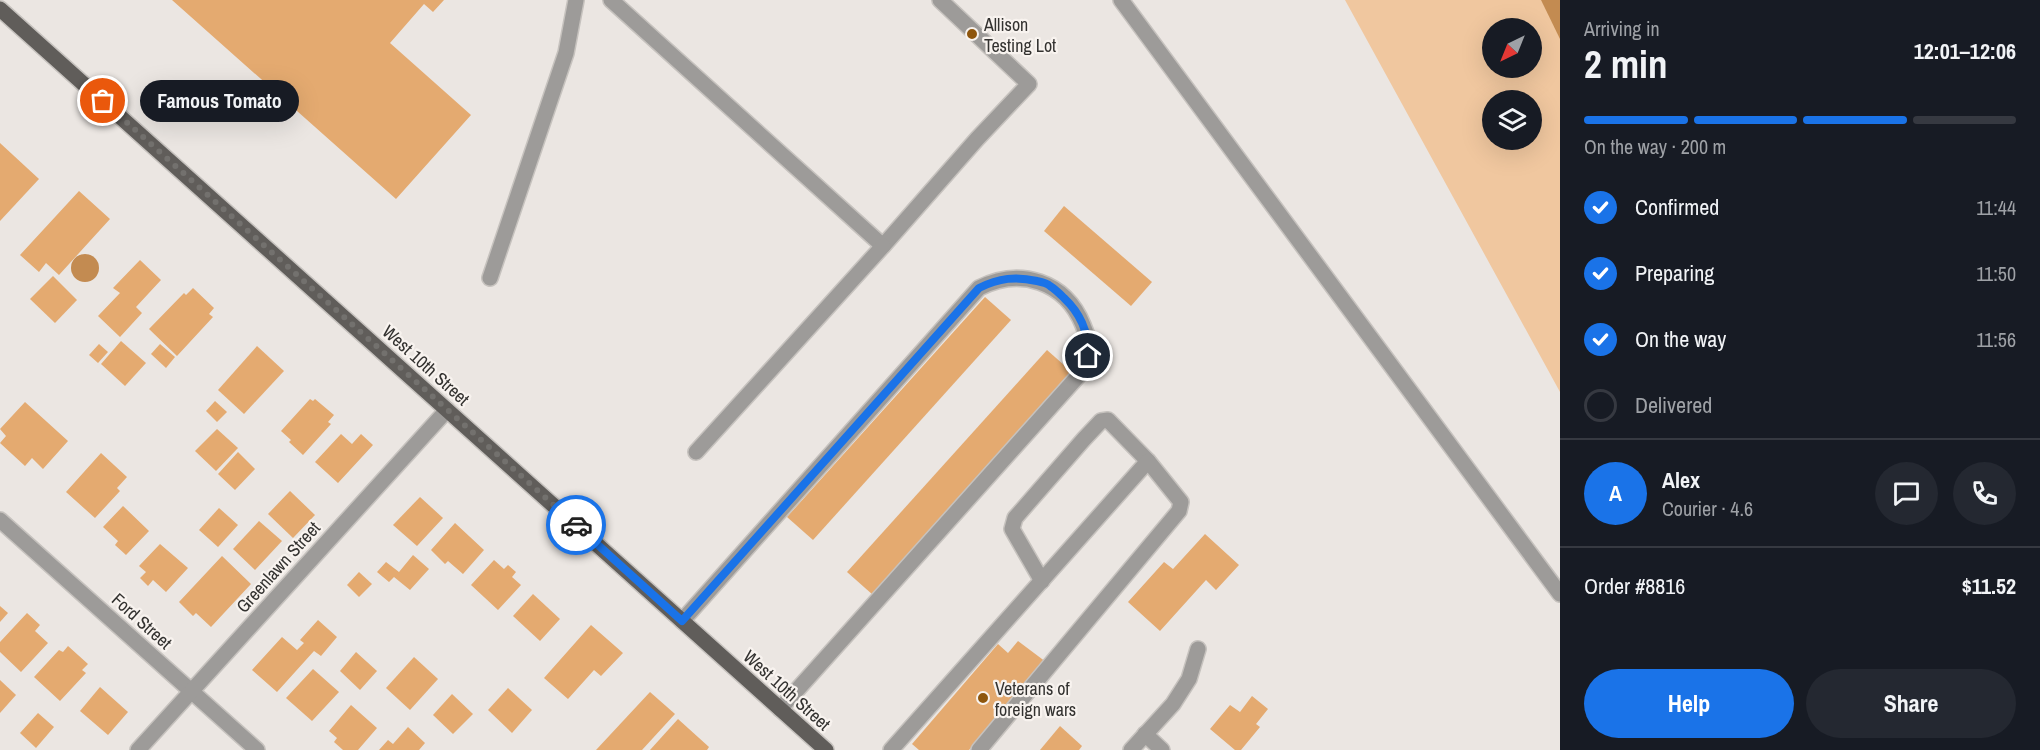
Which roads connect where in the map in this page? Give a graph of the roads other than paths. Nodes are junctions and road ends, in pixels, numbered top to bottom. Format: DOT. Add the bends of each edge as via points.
graph roads {
  1 [pos="576,0"];
  2 [pos="611,0"];
  3 [pos="940,0"];
  4 [pos="1121,0"];
  5 [pos="0,9"];
  6 [pos="883,246"];
  7 [pos="490,278"];
  8 [pos="447,410"];
  9 [pos="696,452"];
  10 [pos="1148,461"];
  11 [pos="0,520"];
  12 [pos="1042,581"];
  13 [pos="1560,594"];
  14 [pos="682,621"];
  15 [pos="1198,650"];
  16 [pos="191,691"];
  17 [pos="780,709"];
  18 [pos="1145,734"];
  19 [pos="138,750"];
  20 [pos="257,750"];
  21 [pos="826,750"];
  22 [pos="891,750"];
  23 [pos="980,750"];
  24 [pos="1131,750"];
  25 [pos="1162,750"];
  1 -- 7 [label="street" via="566,52"];
  2 -- 6 [label="street"];
  3 -- 6 [label="street" via="1029,84"];
  4 -- 13 [label="street"];
  5 -- 8 [label="main road, West 10th Street"];
  6 -- 9 [label="street"];
  8 -- 14 [label="main road, West 10th Street"];
  8 -- 16 [label="street, Greenlawn Street"];
  10 -- 12 [label="street"];
  10 -- 12 [label="street" via="1108,420 1101,421 1084,439 1015,518 1012,529"];
  10 -- 23 [label="street" via="1181,502 1179,511"];
  11 -- 16 [label="street, Ford Street"];
  12 -- 22 [label="street"];
  14 -- 17 [label="main road, West 10th Street"];
  14 -- 17 [label="street" via="979,288 1012,277 1049,284 1075,309 1089,340 1088,356 1080,374"];
  15 -- 18 [label="street" via="1189,679 1173,704"];
  16 -- 19 [label="street, Greenlawn Street"];
  16 -- 20 [label="street, Ford Street"];
  17 -- 21 [label="main road, West 10th Street"];
  18 -- 24 [label="street"];
  18 -- 25 [label="street"];
}
